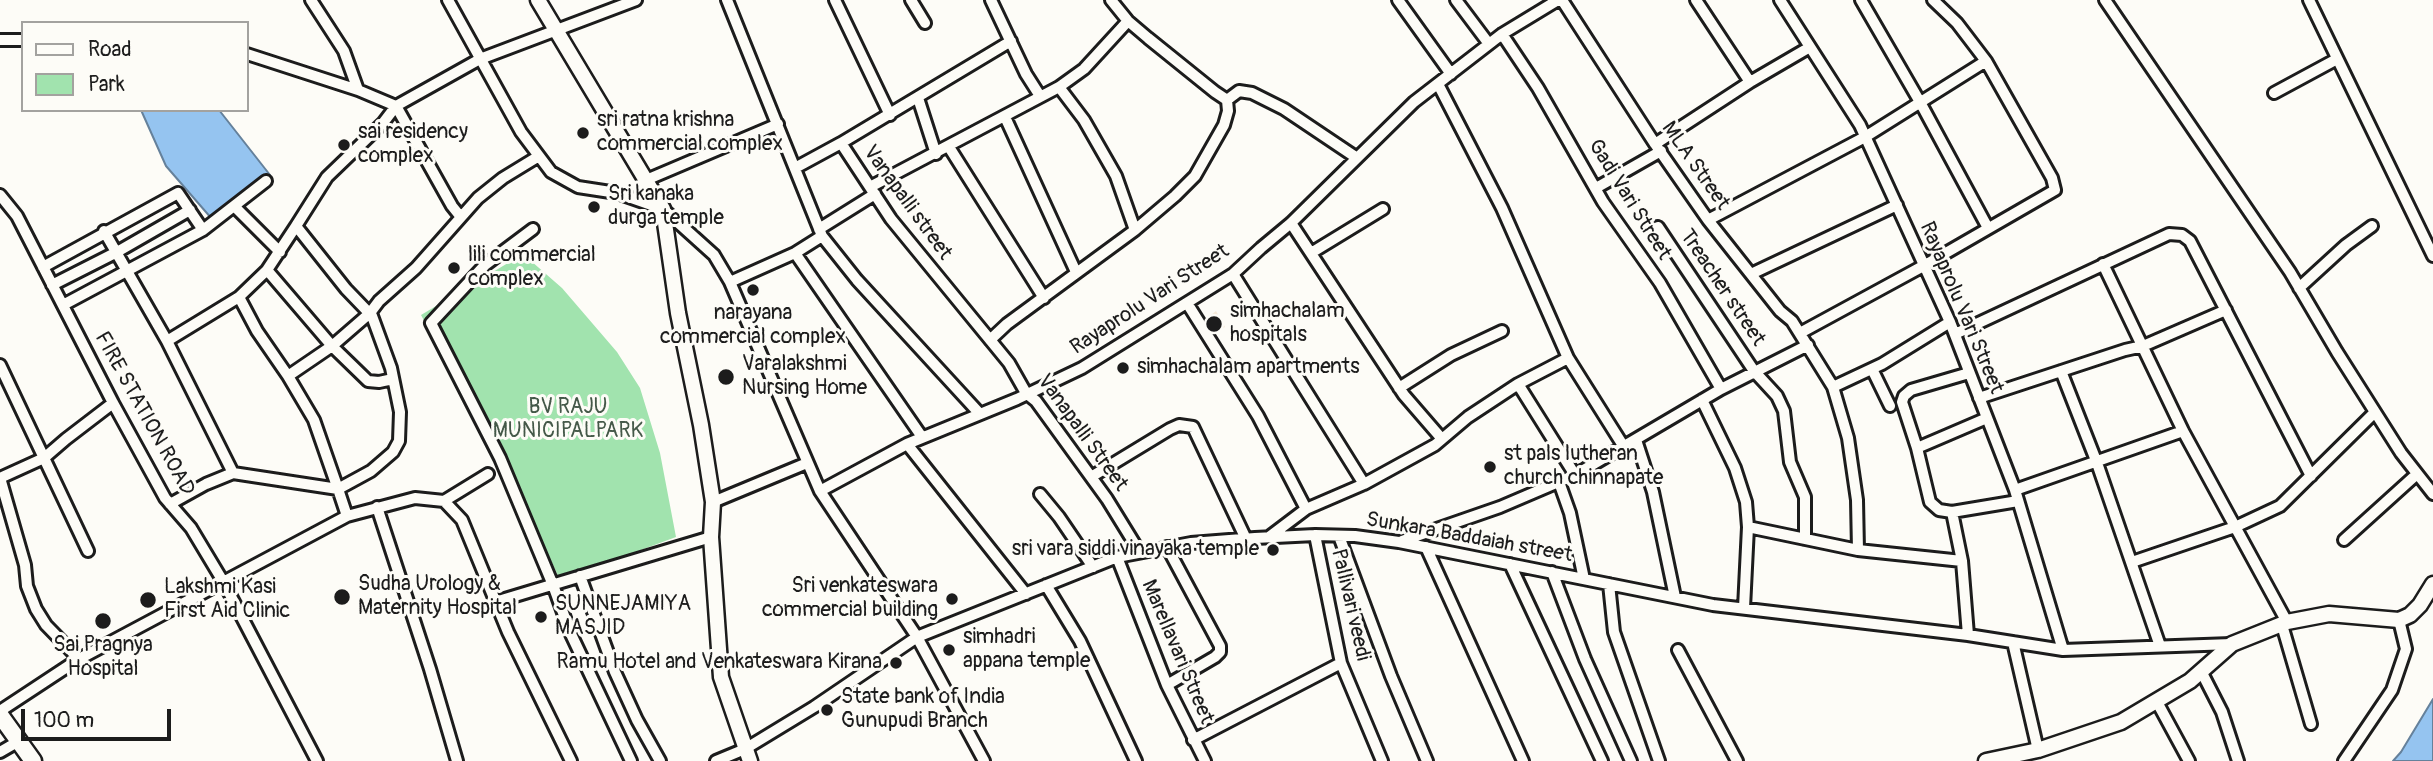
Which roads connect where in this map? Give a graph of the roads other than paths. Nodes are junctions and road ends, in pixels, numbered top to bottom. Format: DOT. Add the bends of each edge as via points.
graph roads {
  1 [pos="311,0"];
  2 [pos="448,0"];
  3 [pos="538,0"];
  4 [pos="727,0"];
  5 [pos="835,0"];
  6 [pos="911,0"];
  7 [pos="991,0"];
  8 [pos="1111,0"];
  9 [pos="1398,0"];
  10 [pos="1456,0"];
  11 [pos="1696,0"];
  12 [pos="1780,0"];
  13 [pos="1861,0"];
  14 [pos="1933,0"];
  15 [pos="2105,0"];
  16 [pos="2309,0"];
  17 [pos="630,1"];
  18 [pos="1556,1"];
  19 [pos="1128,21"];
  20 [pos="925,23"];
  21 [pos="554,30"];
  22 [pos="1502,34"];
  23 [pos="0,40"];
  24 [pos="21,40"];
  25 [pos="1011,41"];
  26 [pos="1489,44"];
  27 [pos="1810,47"];
  28 [pos="248,54"];
  29 [pos="480,59"];
  30 [pos="2337,59"];
  31 [pos="1986,61"];
  32 [pos="1451,74"];
  33 [pos="1750,82"];
  34 [pos="1438,84"];
  35 [pos="1059,87"];
  36 [pos="358,90"];
  37 [pos="2274,93"];
  38 [pos="1040,96"];
  39 [pos="918,98"];
  40 [pos="1227,100"];
  41 [pos="1920,102"];
  42 [pos="396,106"];
  43 [pos="890,115"];
  44 [pos="1005,117"];
  45 [pos="778,124"];
  46 [pos="1865,136"];
  47 [pos="841,144"];
  48 [pos="949,147"];
  49 [pos="1658,148"];
  50 [pos="936,153"];
  51 [pos="539,156"];
  52 [pos="1357,158"];
  53 [pos="795,168"];
  54 [pos="646,180"];
  55 [pos="266,181"];
  56 [pos="1596,188"];
  57 [pos="873,190"];
  58 [pos="0,194"];
  59 [pos="1897,205"];
  60 [pos="234,206"];
  61 [pos="663,209"];
  62 [pos="1383,209"];
  63 [pos="190,210"];
  64 [pos="460,216"];
  65 [pos="1708,220"];
  66 [pos="1291,223"];
  67 [pos="296,226"];
  68 [pos="2372,226"];
  69 [pos="1658,227"];
  70 [pos="533,229"];
  71 [pos="1988,229"];
  72 [pos="202,230"];
  73 [pos="1135,230"];
  74 [pos="104,232"];
  75 [pos="821,233"];
  76 [pos="117,252"];
  77 [pos="280,252"];
  78 [pos="794,253"];
  79 [pos="1311,253"];
  80 [pos="2433,256"];
  81 [pos="2103,264"];
  82 [pos="1924,265"];
  83 [pos="43,267"];
  84 [pos="267,270"];
  85 [pos="126,271"];
  86 [pos="1076,272"];
  87 [pos="1233,274"];
  88 [pos="1751,274"];
  89 [pos="730,282"];
  90 [pos="52,285"];
  91 [pos="2299,288"];
  92 [pos="239,297"];
  93 [pos="1044,298"];
  94 [pos="1187,303"];
  95 [pos="63,304"];
  96 [pos="2226,310"];
  97 [pos="370,313"];
  98 [pos="1950,322"];
  99 [pos="1502,331"];
  100 [pos="1800,333"];
  101 [pos="1955,334"];
  102 [pos="990,340"];
  103 [pos="167,341"];
  104 [pos="1808,345"];
  105 [pos="332,346"];
  106 [pos="2143,346"];
  107 [pos="1568,358"];
  108 [pos="0,365"];
  109 [pos="1872,369"];
  110 [pos="1754,371"];
  111 [pos="2061,372"];
  112 [pos="1969,373"];
  113 [pos="288,376"];
  114 [pos="393,379"];
  115 [pos="1518,384"];
  116 [pos="1833,387"];
  117 [pos="1399,388"];
  118 [pos="1721,388"];
  119 [pos="1027,393"];
  120 [pos="1979,398"];
  121 [pos="1702,400"];
  122 [pos="113,403"];
  123 [pos="1890,406"];
  124 [pos="2375,412"];
  125 [pos="980,414"];
  126 [pos="1987,418"];
  127 [pos="2183,430"];
  128 [pos="922,436"];
  129 [pos="1441,439"];
  130 [pos="1636,440"];
  131 [pos="906,444"];
  132 [pos="1624,447"];
  133 [pos="1917,449"];
  134 [pos="44,458"];
  135 [pos="807,463"];
  136 [pos="2096,463"];
  137 [pos="233,473"];
  138 [pos="488,474"];
  139 [pos="2417,474"];
  140 [pos="1575,475"];
  141 [pos="2311,476"];
  142 [pos="1091,478"];
  143 [pos="1559,482"];
  144 [pos="1364,484"];
  145 [pos="338,489"];
  146 [pos="820,491"];
  147 [pos="1040,494"];
  148 [pos="2433,494"];
  149 [pos="2016,495"];
  150 [pos="444,501"];
  151 [pos="713,502"];
  152 [pos="170,504"];
  153 [pos="377,507"];
  154 [pos="1306,509"];
  155 [pos="1952,512"];
  156 [pos="346,516"];
  157 [pos="1748,527"];
  158 [pos="2235,527"];
  159 [pos="1315,535"];
  160 [pos="1339,536"];
  161 [pos="711,537"];
  162 [pos="1268,537"];
  163 [pos="1246,538"];
  164 [pos="1805,539"];
  165 [pos="2344,540"];
  166 [pos="1399,542"];
  167 [pos="1167,547"];
  168 [pos="1426,547"];
  169 [pos="1858,550"];
  170 [pos="88,551"];
  171 [pos="1139,551"];
  172 [pos="1118,557"];
  173 [pos="1962,561"];
  174 [pos="2132,562"];
  175 [pos="1510,564"];
  176 [pos="1093,567"];
  177 [pos="1552,572"];
  178 [pos="580,576"];
  179 [pos="1584,579"];
  180 [pos="224,583"];
  181 [pos="1609,584"];
  182 [pos="2433,584"];
  183 [pos="553,585"];
  184 [pos="1046,585"];
  185 [pos="1026,594"];
  186 [pos="1675,597"];
  187 [pos="495,602"];
  188 [pos="1744,608"];
  189 [pos="2399,621"];
  190 [pos="2284,624"];
  191 [pos="1968,635"];
  192 [pos="917,637"];
  193 [pos="2012,642"];
  194 [pos="2232,644"];
  195 [pos="2160,646"];
  196 [pos="1678,650"];
  197 [pos="2063,650"];
  198 [pos="79,659"];
  199 [pos="1341,663"];
  200 [pos="2201,671"];
  201 [pos="1167,685"];
  202 [pos="2157,702"];
  203 [pos="0,713"];
  204 [pos="2311,724"];
  205 [pos="1193,740"];
  206 [pos="19,741"];
  207 [pos="2038,750"];
  208 [pos="0,752"];
  209 [pos="747,755"];
  210 [pos="33,761"];
  211 [pos="317,761"];
  212 [pos="457,761"];
  213 [pos="570,761"];
  214 [pos="631,761"];
  215 [pos="660,761"];
  216 [pos="716,761"];
  217 [pos="985,761"];
  218 [pos="1136,761"];
  219 [pos="1205,761"];
  220 [pos="1382,761"];
  221 [pos="1427,761"];
  222 [pos="1523,761"];
  223 [pos="1602,761"];
  224 [pos="1631,761"];
  225 [pos="1658,761"];
  226 [pos="1737,761"];
  227 [pos="1986,761"];
  228 [pos="2189,761"];
  229 [pos="2238,761"];
  230 [pos="2344,761"];
  1 -- 36 [label="street" via="344,51"];
  2 -- 29 [label="street"];
  3 -- 21 [label="main road"];
  4 -- 45 [label="street"];
  5 -- 43 [label="street"];
  6 -- 20 [label="street"];
  7 -- 25 [label="street"];
  8 -- 19 [label="street"];
  9 -- 32 [label="street"];
  10 -- 26 [label="street"];
  11 -- 33 [label="street"];
  12 -- 27 [label="street, Rayaprolu Vari Street"];
  13 -- 41 [label="street"];
  14 -- 31 [label="street" via="1958,23"];
  15 -- 91 [label="street"];
  16 -- 30 [label="street"];
  17 -- 21 [label="street"];
  18 -- 22 [label="street, Rayaprolu Vari Street"];
  18 -- 49 [label="street, MLA Street"];
  19 -- 35 [label="street" via="1084,69"];
  19 -- 40 [label="street"];
  21 -- 29 [label="street"];
  21 -- 54 [label="main road"];
  22 -- 26 [label="street, Rayaprolu Vari Street"];
  22 -- 56 [label="street, Gadi Vari Street"];
  23 -- 24 [label="street"];
  25 -- 38 [label="street"];
  25 -- 39 [label="street, Vanapalli street"];
  26 -- 32 [label="street, Rayaprolu Vari Street"];
  27 -- 33 [label="street"];
  27 -- 46 [label="street, Rayaprolu Vari Street"];
  28 -- 36 [label="street"];
  29 -- 42 [label="street"];
  29 -- 51 [label="street"];
  30 -- 37 [label="street"];
  30 -- 80 [label="street"];
  31 -- 41 [label="street"];
  31 -- 71 [label="street" via="2055,190"];
  32 -- 34 [label="street, Rayaprolu Vari Street"];
  33 -- 49 [label="street"];
  34 -- 52 [label="street, Rayaprolu Vari Street"];
  34 -- 107 [label="street" via="1502,208"];
  35 -- 38 [label="street"];
  35 -- 73 [label="street" via="1116,176"];
  36 -- 42 [label="street"];
  38 -- 44 [label="street"];
  39 -- 43 [label="street, Vanapalli street"];
  39 -- 50 [label="street"];
  40 -- 52 [label="street" via="1239,91 1252,93"];
  40 -- 73 [label="street" via="1224,125 1195,176"];
  41 -- 46 [label="street"];
  41 -- 71 [label="street"];
  42 -- 64 [label="street"];
  42 -- 67 [label="street" via="327,177"];
  43 -- 47 [label="street, Vanapalli street"];
  44 -- 48 [label="street"];
  44 -- 86 [label="street"];
  45 -- 53 [label="street"];
  45 -- 54 [label="street"];
  46 -- 59 [label="street, Rayaprolu Vari Street"];
  46 -- 65 [label="street"];
  47 -- 53 [label="street"];
  47 -- 57 [label="street, Vanapalli street"];
  48 -- 50 [label="street"];
  48 -- 93 [label="street"];
  49 -- 56 [label="street"];
  49 -- 65 [label="street, MLA Street"];
  50 -- 57 [label="street"];
  51 -- 61 [label="street" via="551,172 578,187 617,192"];
  51 -- 64 [label="street" via="503,178"];
  52 -- 66 [label="street, Rayaprolu Vari Street"];
  53 -- 75 [label="street"];
  54 -- 61 [label="main road"];
  55 -- 60 [label="street"];
  56 -- 118 [label="street, Gadi Vari Street" via="1660,283"];
  57 -- 75 [label="street"];
  57 -- 102 [label="street, Vanapalli street"];
  58 -- 83 [label="street, FIRE STATION ROAD"];
  59 -- 82 [label="street, Rayaprolu Vari Street"];
  59 -- 88 [label="street"];
  60 -- 72 [label="street"];
  60 -- 77 [label="street"];
  61 -- 89 [label="street" via="714,255"];
  61 -- 151 [label="main road"];
  62 -- 79 [label="street"];
  63 -- 72 [label="street"];
  63 -- 74 [label="street" via="178,193"];
  63 -- 76 [label="street"];
  64 -- 97 [label="street"];
  65 -- 88 [label="street, MLA Street"];
  66 -- 79 [label="street"];
  66 -- 87 [label="street, Rayaprolu Vari Street"];
  67 -- 77 [label="street"];
  67 -- 97 [label="street"];
  68 -- 91 [label="street"];
  69 -- 110 [label="street, Treacher street"];
  70 -- 183 [label="street" via="485,265 431,323 500,458"];
  71 -- 82 [label="street"];
  72 -- 85 [label="street"];
  73 -- 86 [label="street"];
  74 -- 76 [label="street"];
  74 -- 83 [label="street"];
  75 -- 78 [label="street"];
  75 -- 125 [label="street" via="857,280"];
  76 -- 85 [label="street"];
  76 -- 90 [label="street"];
  77 -- 84 [label="street"];
  78 -- 89 [label="street"];
  78 -- 128 [label="street"];
  79 -- 117 [label="street"];
  81 -- 96 [label="street" via="2169,234 2182,234"];
  81 -- 101 [label="street"];
  81 -- 106 [label="street"];
  82 -- 98 [label="street, Rayaprolu Vari Street"];
  82 -- 100 [label="street"];
  83 -- 90 [label="street, FIRE STATION ROAD"];
  84 -- 92 [label="street"];
  84 -- 105 [label="street"];
  85 -- 95 [label="street"];
  85 -- 103 [label="street"];
  86 -- 93 [label="street"];
  87 -- 94 [label="street, Rayaprolu Vari Street"];
  87 -- 144 [label="street"];
  88 -- 100 [label="street, MLA Street"];
  89 -- 135 [label="street"];
  90 -- 95 [label="street, FIRE STATION ROAD"];
  91 -- 124 [label="street"];
  92 -- 103 [label="street"];
  92 -- 113 [label="street"];
  93 -- 102 [label="street"];
  94 -- 119 [label="street, Rayaprolu Vari Street" via="1082,368"];
  94 -- 154 [label="street" via="1258,416"];
  95 -- 122 [label="street, FIRE STATION ROAD"];
  96 -- 106 [label="street"];
  96 -- 141 [label="street"];
  97 -- 105 [label="street"];
  97 -- 114 [label="street"];
  98 -- 101 [label="street, Rayaprolu Vari Street"];
  98 -- 109 [label="street"];
  99 -- 117 [label="street" via="1451,355"];
  100 -- 104 [label="street, MLA Street"];
  101 -- 112 [label="street, Rayaprolu Vari Street"];
  102 -- 119 [label="street, Vanapalli Street"];
  103 -- 137 [label="street"];
  104 -- 110 [label="street"];
  104 -- 116 [label="street, MLA Street"];
  105 -- 113 [label="street"];
  105 -- 114 [label="street" via="368,381"];
  106 -- 111 [label="street"];
  106 -- 127 [label="street"];
  107 -- 115 [label="street"];
  107 -- 132 [label="street"];
  108 -- 134 [label="street"];
  109 -- 116 [label="street"];
  109 -- 123 [label="street"];
  110 -- 118 [label="street"];
  110 -- 164 [label="street, Treacher street" via="1784,411 1790,463 1805,497"];
  111 -- 120 [label="street"];
  111 -- 136 [label="street"];
  112 -- 120 [label="street, Rayaprolu Vari Street"];
  112 -- 133 [label="street" via="1904,396"];
  113 -- 145 [label="street" via="314,420"];
  114 -- 145 [label="street" via="400,440 371,471"];
  115 -- 129 [label="street"];
  115 -- 140 [label="street"];
  116 -- 169 [label="street, MLA Street" via="1848,438"];
  117 -- 129 [label="street"];
  118 -- 121 [label="street"];
  119 -- 125 [label="street, Rayaprolu Vari Street"];
  119 -- 142 [label="street, Vanapalli Street"];
  120 -- 126 [label="street, Rayaprolu Vari Street"];
  121 -- 130 [label="street"];
  121 -- 157 [label="street" via="1735,468"];
  122 -- 134 [label="street"];
  122 -- 152 [label="street, FIRE STATION ROAD"];
  124 -- 139 [label="street"];
  124 -- 141 [label="street"];
  125 -- 128 [label="street, Rayaprolu Vari Street"];
  126 -- 133 [label="street"];
  126 -- 149 [label="street, Rayaprolu Vari Street"];
  127 -- 136 [label="street"];
  127 -- 158 [label="street"];
  128 -- 131 [label="street, Rayaprolu Vari Street"];
  129 -- 144 [label="street"];
  130 -- 132 [label="street"];
  130 -- 186 [label="street" via="1653,492"];
  131 -- 146 [label="street, Rayaprolu Vari Street"];
  131 -- 185 [label="street"];
  132 -- 140 [label="street"];
  133 -- 155 [label="street" via="1930,502 1939,510"];
  134 -- 170 [label="street"];
  134 -- 198 [label="street" via="0,478 36,609"];
  135 -- 146 [label="street"];
  135 -- 151 [label="street"];
  136 -- 149 [label="street"];
  136 -- 174 [label="street"];
  137 -- 145 [label="street"];
  137 -- 152 [label="street"];
  138 -- 150 [label="street"];
  139 -- 148 [label="street"];
  139 -- 165 [label="street"];
  140 -- 143 [label="street"];
  141 -- 158 [label="street" via="2280,506"];
  142 -- 163 [label="street" via="1170,429 1193,427"];
  142 -- 171 [label="street, Vanapalli Street"];
  143 -- 166 [label="street"];
  143 -- 179 [label="street"];
  144 -- 154 [label="street"];
  145 -- 156 [label="street"];
  146 -- 192 [label="street"];
  147 -- 176 [label="street"];
  149 -- 155 [label="street"];
  149 -- 197 [label="street, Rayaprolu Vari Street"];
  150 -- 153 [label="street" via="415,498"];
  150 -- 187 [label="street" via="461,520"];
  151 -- 161 [label="main road"];
  152 -- 180 [label="street, FIRE STATION ROAD" via="191,528"];
  153 -- 156 [label="street"];
  153 -- 212 [label="street"];
  154 -- 162 [label="street"];
  155 -- 173 [label="street"];
  156 -- 180 [label="street"];
  157 -- 164 [label="street"];
  157 -- 188 [label="street"];
  158 -- 174 [label="street"];
  158 -- 190 [label="street"];
  159 -- 160 [label="street, Sunkara Baddaiah street"];
  159 -- 162 [label="street, Sunkara Baddaiah street"];
  159 -- 199 [label="street, Pallivari veedi"];
  160 -- 166 [label="street, Sunkara Baddaiah street"];
  160 -- 221 [label="street"];
  161 -- 178 [label="street"];
  161 -- 209 [label="main road" via="720,677"];
  162 -- 163 [label="street, Sunkara Baddaiah street"];
  163 -- 167 [label="street, Sunkara Baddaiah street"];
  164 -- 169 [label="street"];
  166 -- 168 [label="street, Sunkara Baddaiah street"];
  167 -- 171 [label="street, Sunkara Baddaiah street"];
  167 -- 201 [label="street" via="1220,652"];
  168 -- 175 [label="street, Sunkara Baddaiah street"];
  168 -- 222 [label="street"];
  169 -- 173 [label="street"];
  171 -- 172 [label="street, Sunkara Baddaiah street"];
  172 -- 176 [label="street, Sunkara Baddaiah street"];
  172 -- 201 [label="street, Marellavari Street"];
  173 -- 191 [label="street"];
  174 -- 195 [label="street"];
  175 -- 177 [label="street, Sunkara Baddaiah street"];
  175 -- 223 [label="street"];
  176 -- 184 [label="street, Sunkara Baddaiah street"];
  177 -- 179 [label="street, Sunkara Baddaiah street"];
  177 -- 224 [label="street"];
  178 -- 183 [label="street"];
  178 -- 215 [label="street" via="615,673"];
  179 -- 181 [label="street, Sunkara Baddaiah street"];
  180 -- 198 [label="street"];
  180 -- 211 [label="street, FIRE STATION ROAD"];
  181 -- 186 [label="street, Sunkara Baddaiah street"];
  181 -- 225 [label="street" via="1614,632"];
  182 -- 189 [label="main road" via="2420,605"];
  183 -- 187 [label="street"];
  183 -- 214 [label="street" via="570,632"];
  184 -- 185 [label="street, Sunkara Baddaiah street"];
  184 -- 218 [label="street" via="1080,640"];
  185 -- 192 [label="street, Sunkara Baddaiah street"];
  186 -- 188 [label="street, Sunkara Baddaiah street"];
  187 -- 213 [label="street"];
  188 -- 191 [label="street, Sunkara Baddaiah street"];
  189 -- 190 [label="main road" via="2329,614"];
  189 -- 230 [label="street" via="2406,649 2392,690"];
  190 -- 194 [label="main road"];
  190 -- 204 [label="street"];
  191 -- 193 [label="street, Sunkara Baddaiah street"];
  192 -- 209 [label="street, Sunkara Baddaiah street"];
  192 -- 217 [label="street"];
  193 -- 197 [label="street, Sunkara Baddaiah street"];
  193 -- 207 [label="street"];
  194 -- 195 [label="street, Sunkara Baddaiah street"];
  194 -- 200 [label="main road"];
  195 -- 197 [label="street, Sunkara Baddaiah street"];
  196 -- 226 [label="street"];
  198 -- 203 [label="street"];
  199 -- 205 [label="street"];
  199 -- 220 [label="street, Pallivari veedi"];
  200 -- 202 [label="main road"];
  200 -- 229 [label="street"];
  201 -- 205 [label="street, Marellavari Street"];
  202 -- 207 [label="main road" via="2121,722"];
  202 -- 228 [label="street"];
  203 -- 206 [label="highway"];
  205 -- 219 [label="street, Marellavari Street"];
  206 -- 208 [label="street"];
  206 -- 210 [label="highway"];
  207 -- 227 [label="main road"];
  209 -- 216 [label="street, Sunkara Baddaiah street"];
}
